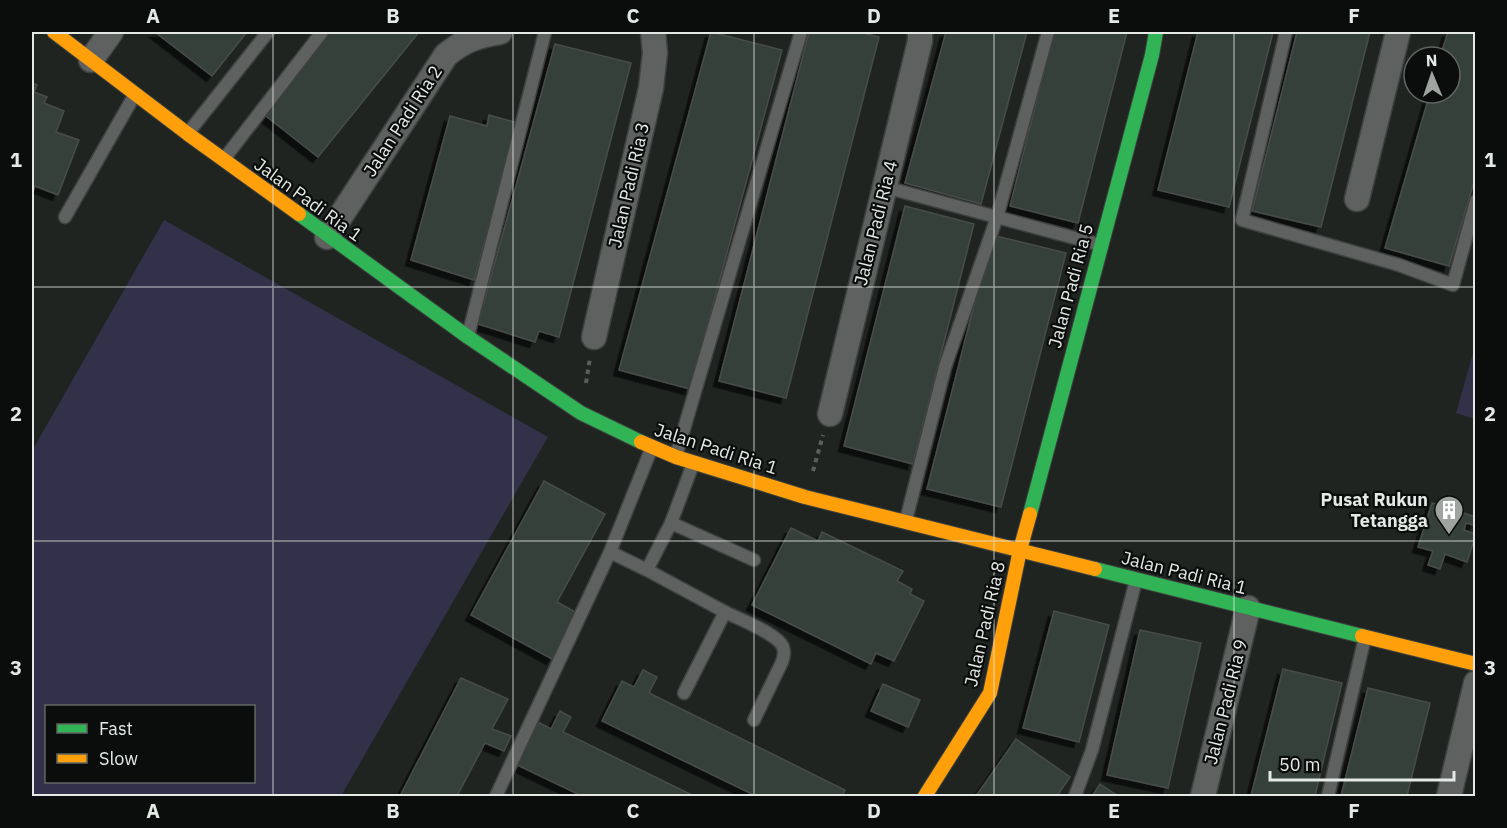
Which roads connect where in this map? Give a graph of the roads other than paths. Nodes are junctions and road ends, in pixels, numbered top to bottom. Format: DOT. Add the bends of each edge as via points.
graph roads {
  1 [pos="54,32"];
  2 [pos="111,32"];
  3 [pos="268,32"];
  4 [pos="322,32"];
  5 [pos="500,32"];
  6 [pos="545,32"];
  7 [pos="653,32"];
  8 [pos="801,32"];
  9 [pos="921,32"];
  10 [pos="1048,32"];
  11 [pos="1156,32"];
  12 [pos="1286,32"];
  13 [pos="1398,32"];
  14 [pos="91,60"];
  15 [pos="136,94"];
  16 [pos="188,134"];
  17 [pos="222,159"];
  18 [pos="885,187"];
  19 [pos="1357,199"];
  20 [pos="1476,201"];
  21 [pos="64,217"];
  22 [pos="997,218"];
  23 [pos="327,237"];
  24 [pos="1101,245"];
  25 [pos="468,337"];
  26 [pos="594,337"];
  27 [pos="830,414"];
  28 [pos="652,447"];
  29 [pos="676,457"];
  30 [pos="694,463"];
  31 [pos="906,521"];
  32 [pos="671,523"];
  33 [pos="1020,550"];
  34 [pos="610,552"];
  35 [pos="754,560"];
  36 [pos="647,570"];
  37 [pos="1136,579"];
  38 [pos="1248,608"];
  39 [pos="725,612"];
  40 [pos="1365,637"];
  41 [pos="1476,664"];
  42 [pos="1476,683"];
  43 [pos="684,693"];
  44 [pos="754,720"];
  45 [pos="496,796"];
  46 [pos="925,796"];
  47 [pos="1075,796"];
  48 [pos="1203,796"];
  49 [pos="1328,796"];
  50 [pos="1449,796"];
  1 -- 14 [label="street, Jalan Padi Ria 1"];
  2 -- 14 [label="street"];
  3 -- 16 [label="lane"];
  4 -- 17 [label="lane"];
  5 -- 23 [label="street, Jalan Padi Ria 2" via="479,35 446,55"];
  6 -- 25 [label="lane"];
  7 -- 26 [label="street, Jalan Padi Ria 3" via="651,88"];
  8 -- 29 [label="lane"];
  9 -- 18 [label="street, Jalan Padi Ria 4"];
  10 -- 22 [label="lane"];
  11 -- 24 [label="street, Jalan Padi Ria 5"];
  12 -- 20 [label="lane" via="1242,220 1399,265 1453,285"];
  13 -- 19 [label="street"];
  14 -- 15 [label="street, Jalan Padi Ria 1"];
  15 -- 16 [label="street, Jalan Padi Ria 1"];
  15 -- 21 [label="lane"];
  16 -- 17 [label="street, Jalan Padi Ria 1"];
  17 -- 23 [label="street, Jalan Padi Ria 1"];
  18 -- 22 [label="lane"];
  18 -- 27 [label="street, Jalan Padi Ria 4"];
  22 -- 24 [label="lane"];
  22 -- 31 [label="lane" via="945,367"];
  23 -- 25 [label="street, Jalan Padi Ria 1"];
  24 -- 33 [label="street, Jalan Padi Ria 5"];
  25 -- 28 [label="street, Jalan Padi Ria 1" via="581,413"];
  28 -- 29 [label="street, Jalan Padi Ria 1"];
  28 -- 34 [label="lane"];
  29 -- 30 [label="street, Jalan Padi Ria 1"];
  30 -- 31 [label="street, Jalan Padi Ria 1" via="805,497"];
  30 -- 32 [label="lane"];
  31 -- 33 [label="street, Jalan Padi Ria 1"];
  32 -- 35 [label="lane"];
  32 -- 36 [label="lane"];
  33 -- 37 [label="street, Jalan Padi Ria 1"];
  33 -- 46 [label="street, Jalan Padi Ria 8" via="990,693"];
  34 -- 36 [label="lane"];
  34 -- 45 [label="lane"];
  36 -- 39 [label="lane"];
  37 -- 38 [label="street, Jalan Padi Ria 1"];
  37 -- 47 [label="lane" via="1092,750"];
  38 -- 40 [label="street, Jalan Padi Ria 1"];
  38 -- 48 [label="street, Jalan Padi Ria 9"];
  39 -- 43 [label="lane"];
  39 -- 44 [label="lane" via="774,637 783,648 782,662"];
  40 -- 41 [label="street, Jalan Padi Ria 1"];
  40 -- 49 [label="lane"];
  42 -- 50 [label="street"];
}
